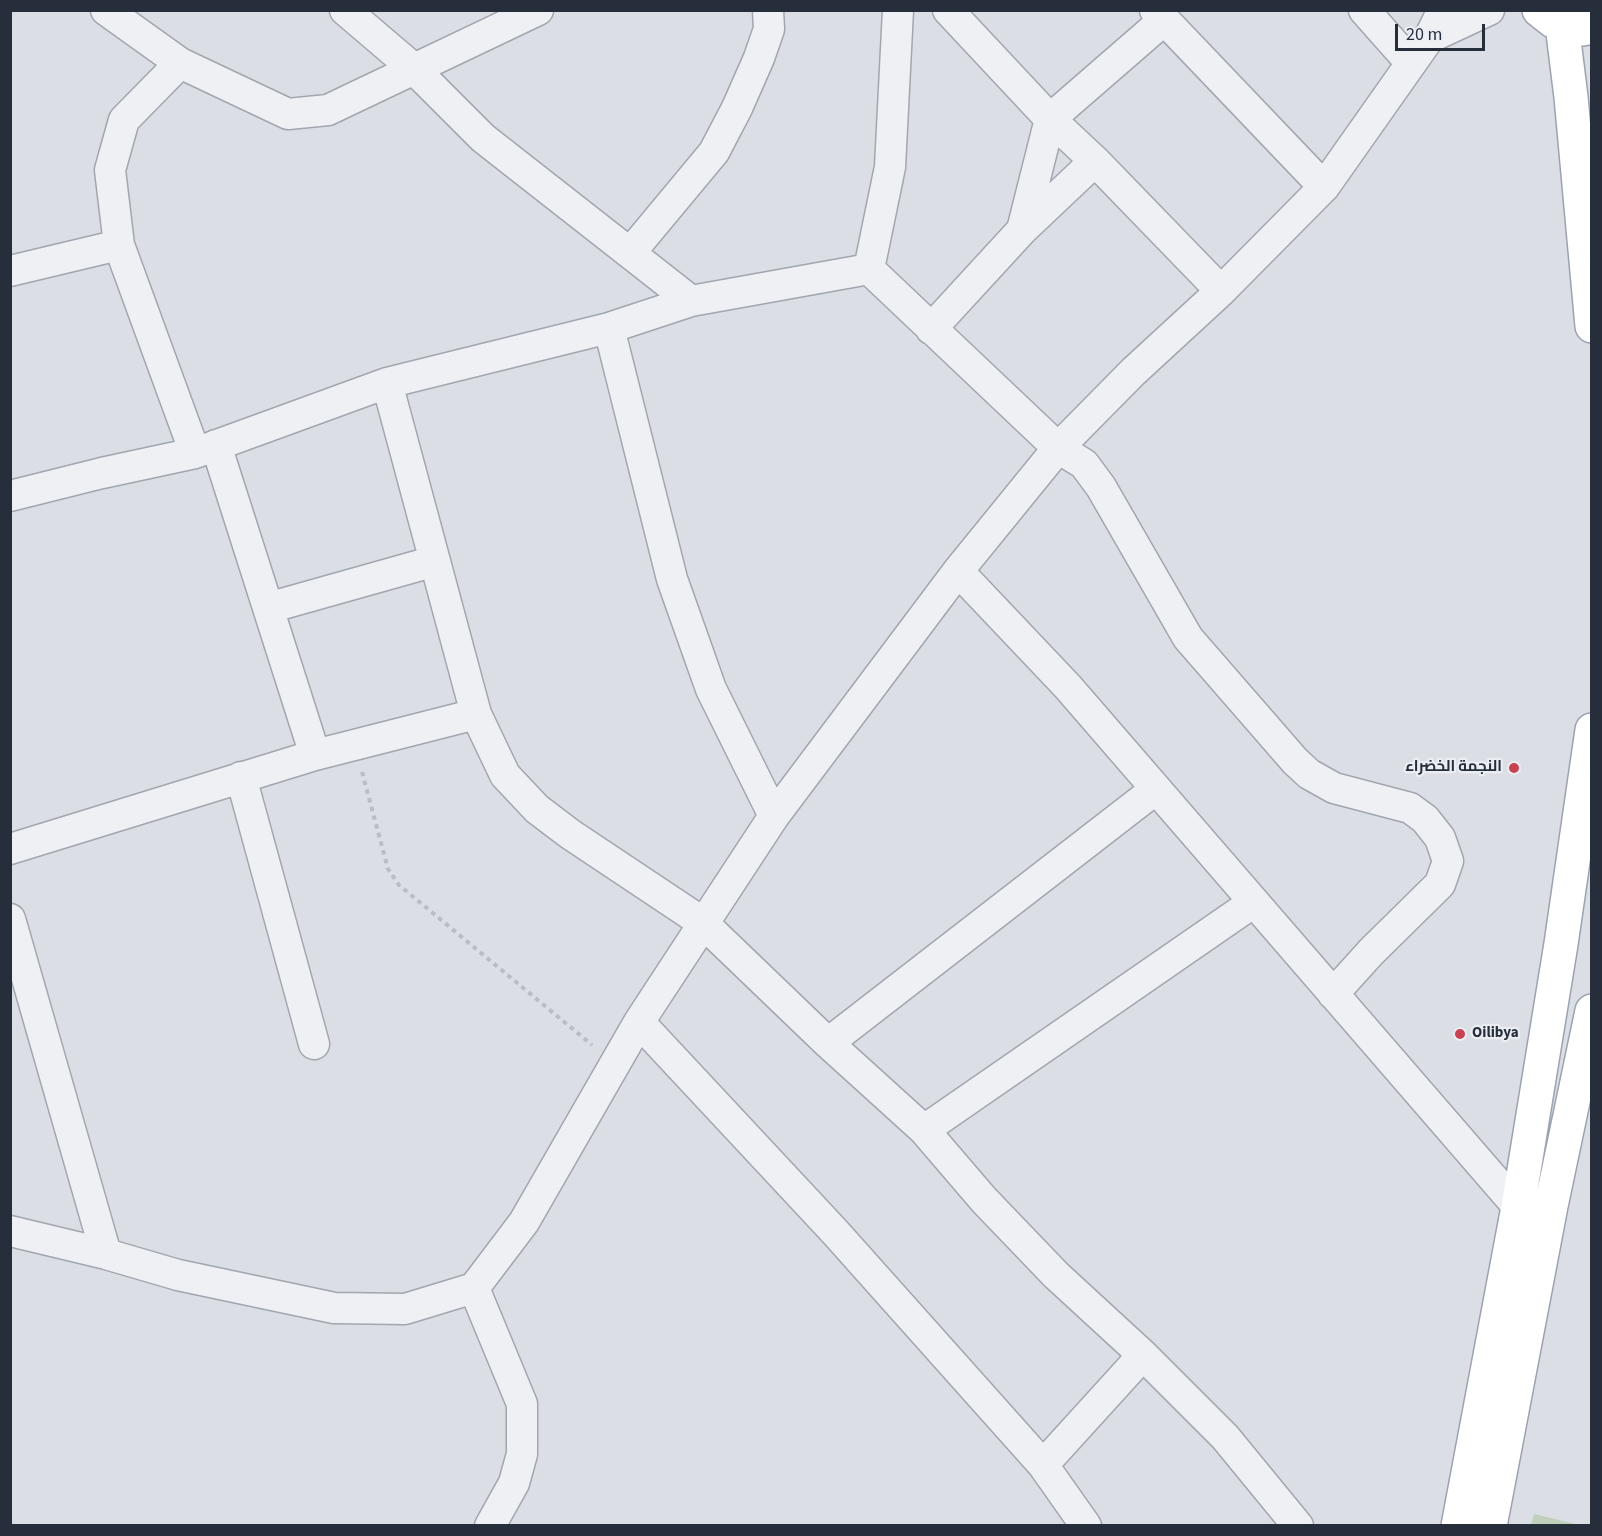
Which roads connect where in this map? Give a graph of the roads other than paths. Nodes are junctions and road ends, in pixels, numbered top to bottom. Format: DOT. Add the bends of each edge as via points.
graph roads {
  1 [pos="106,10"];
  2 [pos="345,10"];
  3 [pos="538,10"];
  4 [pos="768,10"];
  5 [pos="948,10"];
  6 [pos="1364,10"];
  7 [pos="1443,10"];
  8 [pos="1489,10"];
  9 [pos="897,12"];
  10 [pos="1160,15"];
  11 [pos="1564,21"];
  12 [pos="1429,38"];
  13 [pos="180,63"];
  14 [pos="1411,63"];
  15 [pos="413,68"];
  16 [pos="1050,119"];
  17 [pos="1095,161"];
  18 [pos="1324,187"];
  19 [pos="1022,230"];
  20 [pos="119,245"];
  21 [pos="630,253"];
  22 [pos="869,269"];
  23 [pos="10,271"];
  24 [pos="1221,291"];
  25 [pos="691,301"];
  26 [pos="1592,326"];
  27 [pos="609,328"];
  28 [pos="931,329"];
  29 [pos="387,383"];
  30 [pos="1058,448"];
  31 [pos="206,449"];
  32 [pos="10,496"];
  33 [pos="435,561"];
  34 [pos="958,571"];
  35 [pos="268,608"];
  36 [pos="476,714"];
  37 [pos="1592,730"];
  38 [pos="315,755"];
  39 [pos="241,777"];
  40 [pos="1156,789"];
  41 [pos="774,816"];
  42 [pos="10,849"];
  43 [pos="1254,902"];
  44 [pos="10,919"];
  45 [pos="702,922"];
  46 [pos="1333,994"];
  47 [pos="1592,1011"];
  48 [pos="639,1022"];
  49 [pos="828,1043"];
  50 [pos="314,1044"];
  51 [pos="924,1130"];
  52 [pos="1518,1207"];
  53 [pos="10,1231"];
  54 [pos="106,1254"];
  55 [pos="474,1288"];
  56 [pos="1143,1355"];
  57 [pos="1043,1465"];
  58 [pos="492,1525"];
  59 [pos="1086,1526"];
  60 [pos="1298,1526"];
  61 [pos="1458,1526"];
  62 [pos="1490,1526"];
  1 -- 13 [label="street"];
  2 -- 15 [label="street"];
  3 -- 15 [label="street"];
  4 -- 21 [label="street" via="769,29 759,57 714,152"];
  5 -- 16 [label="street"];
  6 -- 14 [label="street"];
  7 -- 12 [label="street"];
  8 -- 12 [label="street"];
  9 -- 22 [label="street" via="890,167"];
  10 -- 16 [label="street"];
  10 -- 18 [label="street"];
  11 -- 26 [label="main road"];
  12 -- 14 [label="street"];
  13 -- 15 [label="street" via="288,114 328,110"];
  13 -- 20 [label="street" via="124,120 110,170"];
  14 -- 18 [label="street"];
  15 -- 21 [label="street" via="483,138"];
  16 -- 17 [label="street"];
  16 -- 19 [label="street"];
  17 -- 19 [label="street"];
  17 -- 24 [label="street"];
  18 -- 24 [label="street"];
  19 -- 28 [label="street"];
  20 -- 23 [label="street"];
  20 -- 31 [label="street"];
  21 -- 25 [label="street"];
  22 -- 25 [label="street"];
  22 -- 28 [label="street"];
  24 -- 30 [label="street"];
  25 -- 27 [label="street"];
  27 -- 29 [label="street"];
  27 -- 41 [label="street" via="672,579 711,689"];
  28 -- 30 [label="street"];
  29 -- 31 [label="street"];
  29 -- 33 [label="street"];
  30 -- 34 [label="street"];
  30 -- 46 [label="street" via="1084,464 1188,638 1295,761 1334,788 1410,808 1440,838 1449,861 1440,884"];
  31 -- 32 [label="street"];
  31 -- 35 [label="street"];
  33 -- 35 [label="street"];
  33 -- 36 [label="street"];
  34 -- 40 [label="street" via="1068,687"];
  34 -- 41 [label="street"];
  35 -- 38 [label="street"];
  36 -- 38 [label="street"];
  36 -- 45 [label="street" via="505,775 537,809"];
  37 -- 52 [label="main road"];
  38 -- 39 [label="street"];
  39 -- 42 [label="street"];
  39 -- 50 [label="street"];
  40 -- 43 [label="street"];
  40 -- 49 [label="street"];
  41 -- 45 [label="street"];
  43 -- 46 [label="street"];
  43 -- 51 [label="street"];
  44 -- 54 [label="street"];
  45 -- 48 [label="street"];
  45 -- 49 [label="street"];
  46 -- 52 [label="street"];
  47 -- 62 [label="main road"];
  48 -- 55 [label="street" via="524,1222"];
  48 -- 57 [label="street" via="835,1232"];
  49 -- 51 [label="street"];
  51 -- 56 [label="street" via="1056,1275"];
  52 -- 61 [label="main road"];
  53 -- 54 [label="street"];
  54 -- 55 [label="street" via="178,1275 334,1308 405,1309"];
  55 -- 58 [label="street" via="522,1404 522,1454 514,1484"];
  56 -- 57 [label="street"];
  56 -- 60 [label="street" via="1225,1437"];
  57 -- 59 [label="street"];
}
